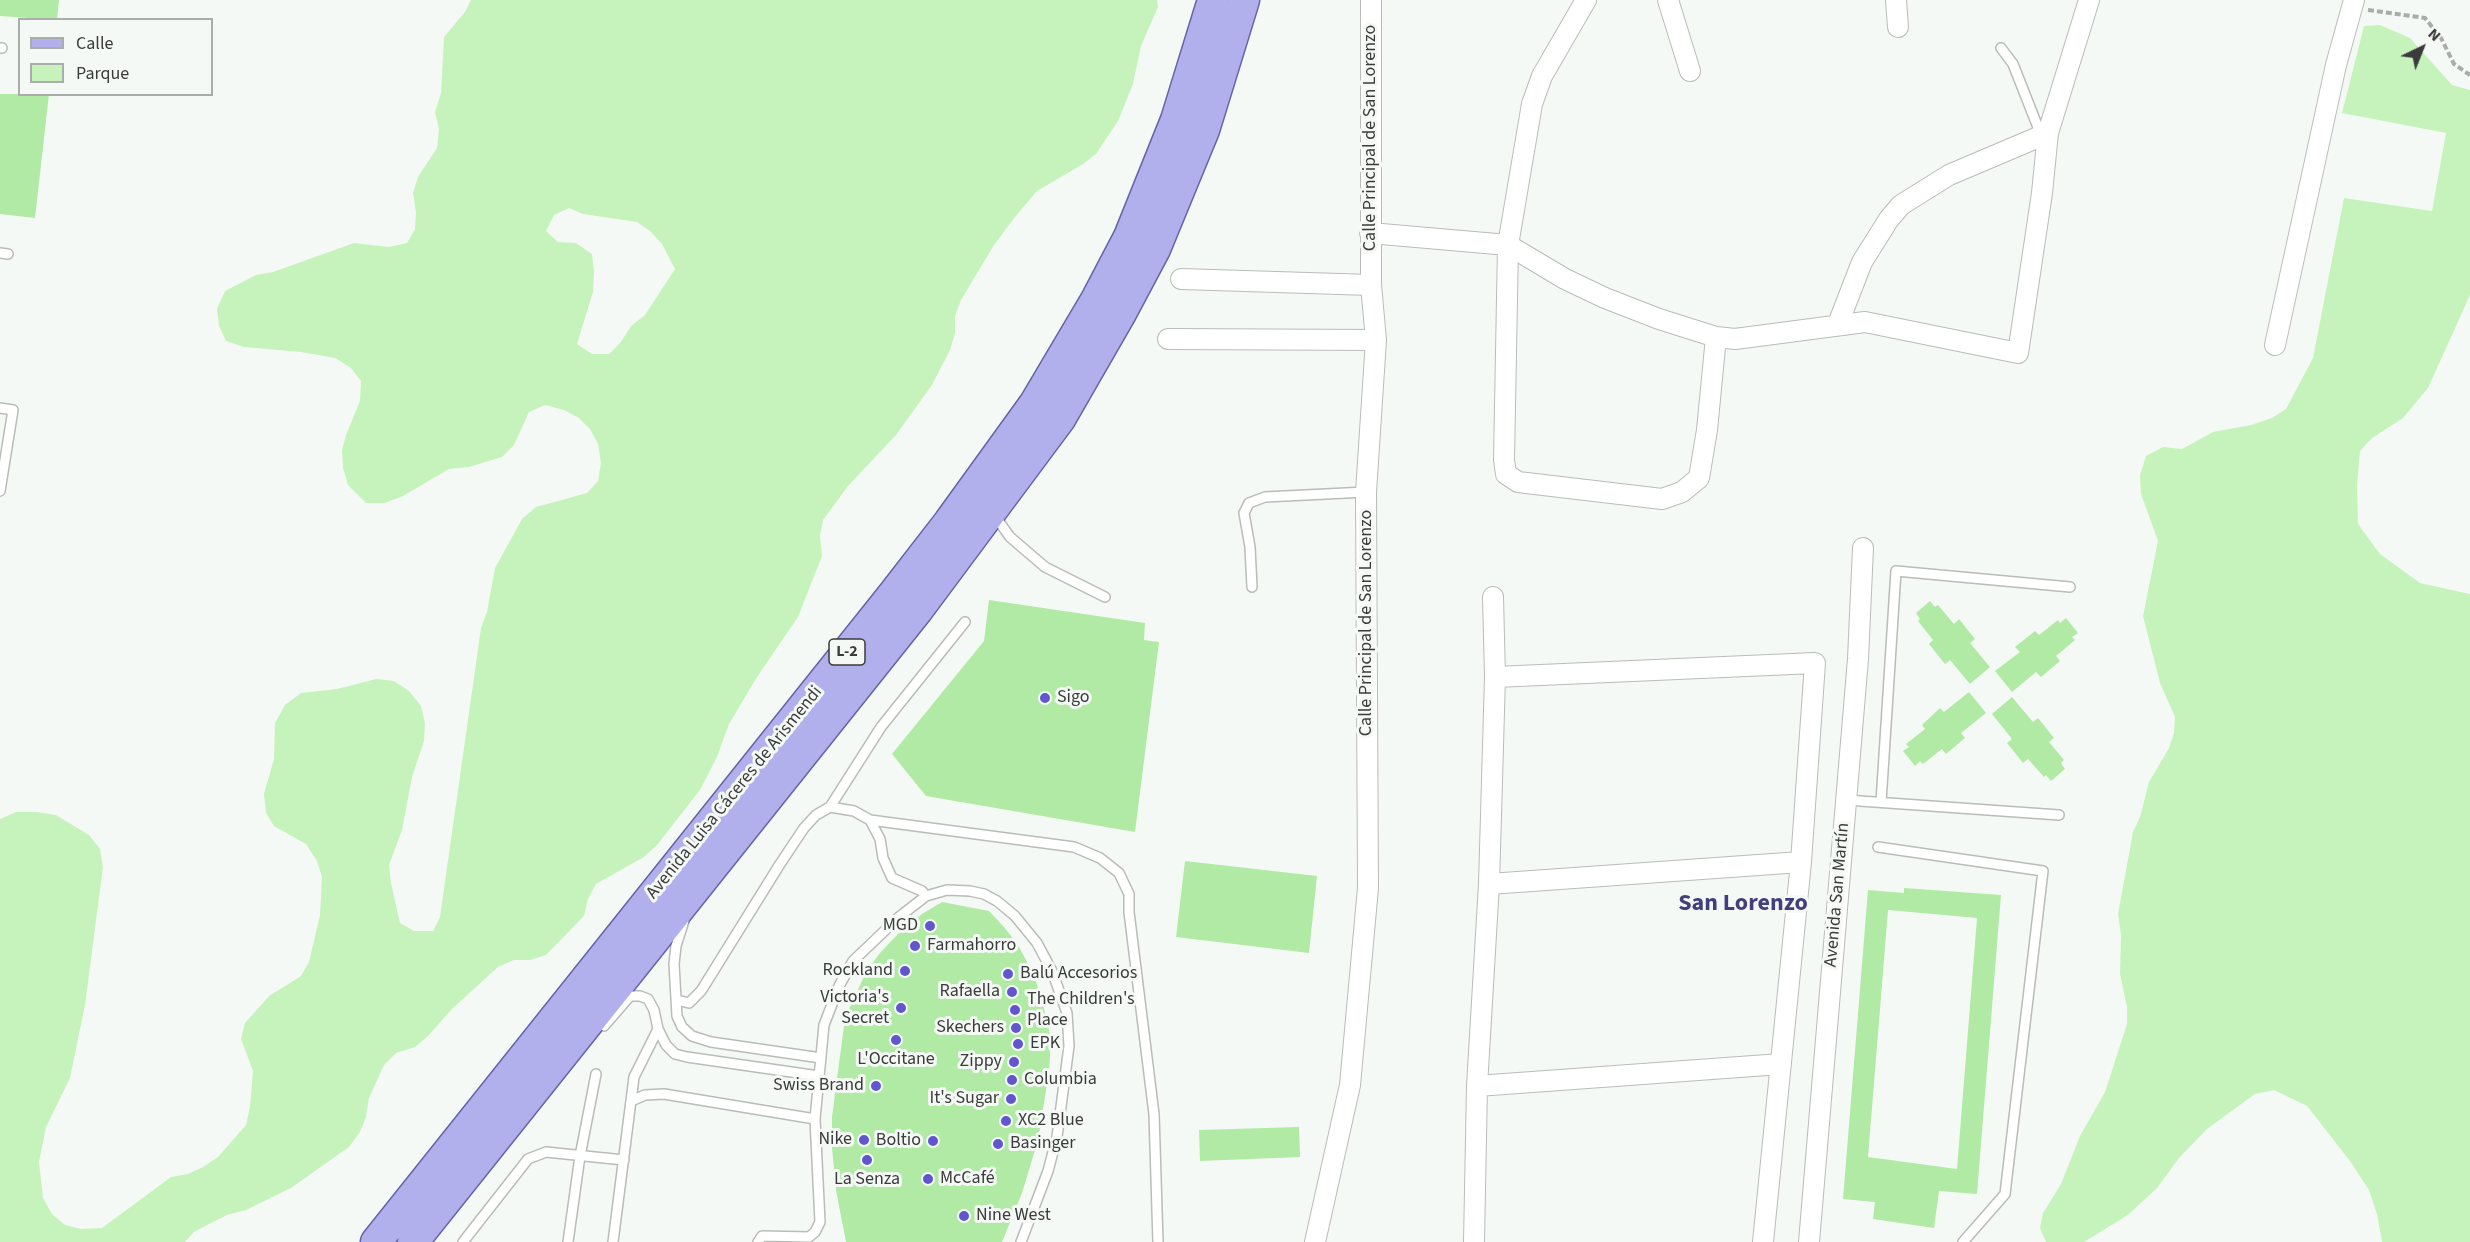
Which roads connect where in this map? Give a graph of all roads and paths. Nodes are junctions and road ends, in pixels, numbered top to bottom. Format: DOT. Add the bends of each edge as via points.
graph roads {
  1 [pos="1213,0"];
  2 [pos="1244,0"];
  3 [pos="1371,0"];
  4 [pos="1586,0"];
  5 [pos="1668,0"];
  6 [pos="1896,0"];
  7 [pos="2089,0"];
  8 [pos="2353,4"];
  9 [pos="1899,27"];
  10 [pos="2001,48"];
  11 [pos="1690,71"];
  12 [pos="2470,75"];
  13 [pos="2044,134"];
  14 [pos="1370,233"];
  15 [pos="1508,245"];
  16 [pos="1181,279"];
  17 [pos="1371,285"];
  18 [pos="1838,324"];
  19 [pos="1716,337"];
  20 [pos="1168,339"];
  21 [pos="1376,340"];
  22 [pos="2274,345"];
  23 [pos="0,408"];
  24 [pos="0,491"];
  25 [pos="1366,492"];
  26 [pos="992,512"];
  27 [pos="1863,548"];
  28 [pos="2070,586"];
  29 [pos="1252,587"];
  30 [pos="1105,597"];
  31 [pos="1493,597"];
  32 [pos="965,622"];
  33 [pos="1495,677"];
  34 [pos="782,779"];
  35 [pos="1846,800"];
  36 [pos="1881,802"];
  37 [pos="830,807"];
  38 [pos="2059,815"];
  39 [pos="870,820"];
  40 [pos="1878,847"];
  41 [pos="1801,862"];
  42 [pos="1489,884"];
  43 [pos="926,896"];
  44 [pos="677,1000"];
  45 [pos="658,1029"];
  46 [pos="597,1035"];
  47 [pos="581,1047"];
  48 [pos="821,1058"];
  49 [pos="1780,1064"];
  50 [pos="549,1072"];
  51 [pos="596,1074"];
  52 [pos="819,1076"];
  53 [pos="1477,1086"];
  54 [pos="631,1101"];
  55 [pos="815,1119"];
  56 [pos="579,1155"];
  57 [pos="624,1160"];
  58 [pos="376,1242"];
  59 [pos="413,1242"];
  60 [pos="463,1242"];
  61 [pos="568,1242"];
  62 [pos="613,1242"];
  63 [pos="758,1242"];
  64 [pos="1021,1242"];
  65 [pos="1158,1242"];
  66 [pos="1315,1242"];
  67 [pos="1474,1242"];
  68 [pos="1763,1242"];
  69 [pos="1809,1242"];
  70 [pos="1964,1242"];
  1 -- 58 [label="main road, Avenida Luisa Cáceres de Arismendi / L-2" via="1176,120 1129,237 1035,403 894,593"];
  2 -- 26 [label="main road, Avenida Luisa Cáceres de Arismendi / L-2" via="1203,130 1155,249 1060,419"];
  3 -- 14 [label="street, Calle Principal de San Lorenzo"];
  4 -- 15 [label="street" via="1542,76 1532,104"];
  5 -- 11 [label="street"];
  6 -- 9 [label="street"];
  7 -- 13 [label="street"];
  8 -- 12 [label="path" via="2426,18 2454,64"];
  8 -- 22 [label="street"];
  10 -- 13 [label="lane" via="2013,64"];
  13 -- 18 [label="street" via="1950,175 1900,204 1862,262"];
  13 -- 18 [label="street" via="2042,193 2018,353 1865,322"];
  14 -- 15 [label="street"];
  14 -- 17 [label="street, Calle Principal de San Lorenzo"];
  15 -- 19 [label="street" via="1605,298"];
  15 -- 19 [label="street" via="1504,460 1506,474 1518,482 1662,499 1682,492 1699,478"];
  16 -- 17 [label="street"];
  17 -- 21 [label="street, Calle Principal de San Lorenzo"];
  18 -- 19 [label="street" via="1735,339"];
  20 -- 21 [label="street"];
  21 -- 25 [label="street, Calle Principal de San Lorenzo"];
  23 -- 24 [label="lane" via="13,410"];
  25 -- 29 [label="lane" via="1265,497 1249,503 1244,513"];
  25 -- 66 [label="street, Calle Principal de San Lorenzo" via="1368,888 1350,1085"];
  26 -- 30 [label="lane" via="1010,537 1045,567"];
  26 -- 34 [label="main road, Avenida Luisa Cáceres de Arismendi / L-2"];
  27 -- 35 [label="street, Avenida San Martín"];
  28 -- 36 [label="lane" via="1896,572"];
  31 -- 33 [label="street"];
  32 -- 37 [label="lane" via="881,727"];
  33 -- 41 [label="street" via="1815,663"];
  33 -- 42 [label="street"];
  34 -- 44 [label="lane" via="682,925 674,964"];
  34 -- 50 [label="main road, Avenida Luisa Cáceres de Arismendi / L-2"];
  35 -- 36 [label="lane"];
  35 -- 69 [label="street, Avenida San Martín"];
  36 -- 38 [label="lane"];
  37 -- 39 [label="lane" via="854,811"];
  37 -- 44 [label="lane" via="816,815 798,837 701,991 689,1003"];
  39 -- 43 [label="lane" via="892,878"];
  39 -- 65 [label="lane" via="1074,847 1100,858 1119,873 1129,894 1154,1114"];
  40 -- 70 [label="lane" via="2043,871 2005,1194"];
  41 -- 42 [label="street"];
  41 -- 49 [label="street"];
  42 -- 53 [label="street"];
  43 -- 48 [label="lane" via="853,961 838,986 824,1024"];
  43 -- 64 [label="lane" via="947,890 970,891 997,901 1037,943 1053,971 1067,1013 1069,1046 1057,1137"];
  44 -- 48 [label="lane" via="677,1016 692,1036"];
  45 -- 46 [label="lane" via="648,999 630,996"];
  45 -- 52 [label="lane" via="666,1045 687,1057"];
  45 -- 54 [label="lane" via="634,1077"];
  47 -- 50 [label="lane"];
  48 -- 52 [label="lane"];
  49 -- 53 [label="street"];
  49 -- 68 [label="street"];
  50 -- 59 [label="main road, Avenida Luisa Cáceres de Arismendi / L-2"];
  51 -- 56 [label="lane"];
  52 -- 55 [label="lane"];
  53 -- 67 [label="street"];
  54 -- 55 [label="lane" via="663,1094"];
  54 -- 57 [label="lane"];
  55 -- 63 [label="lane" via="820,1222 808,1237 762,1236"];
  56 -- 57 [label="lane"];
  56 -- 60 [label="lane" via="546,1152 528,1159"];
  56 -- 61 [label="lane"];
  57 -- 62 [label="lane"];
}
